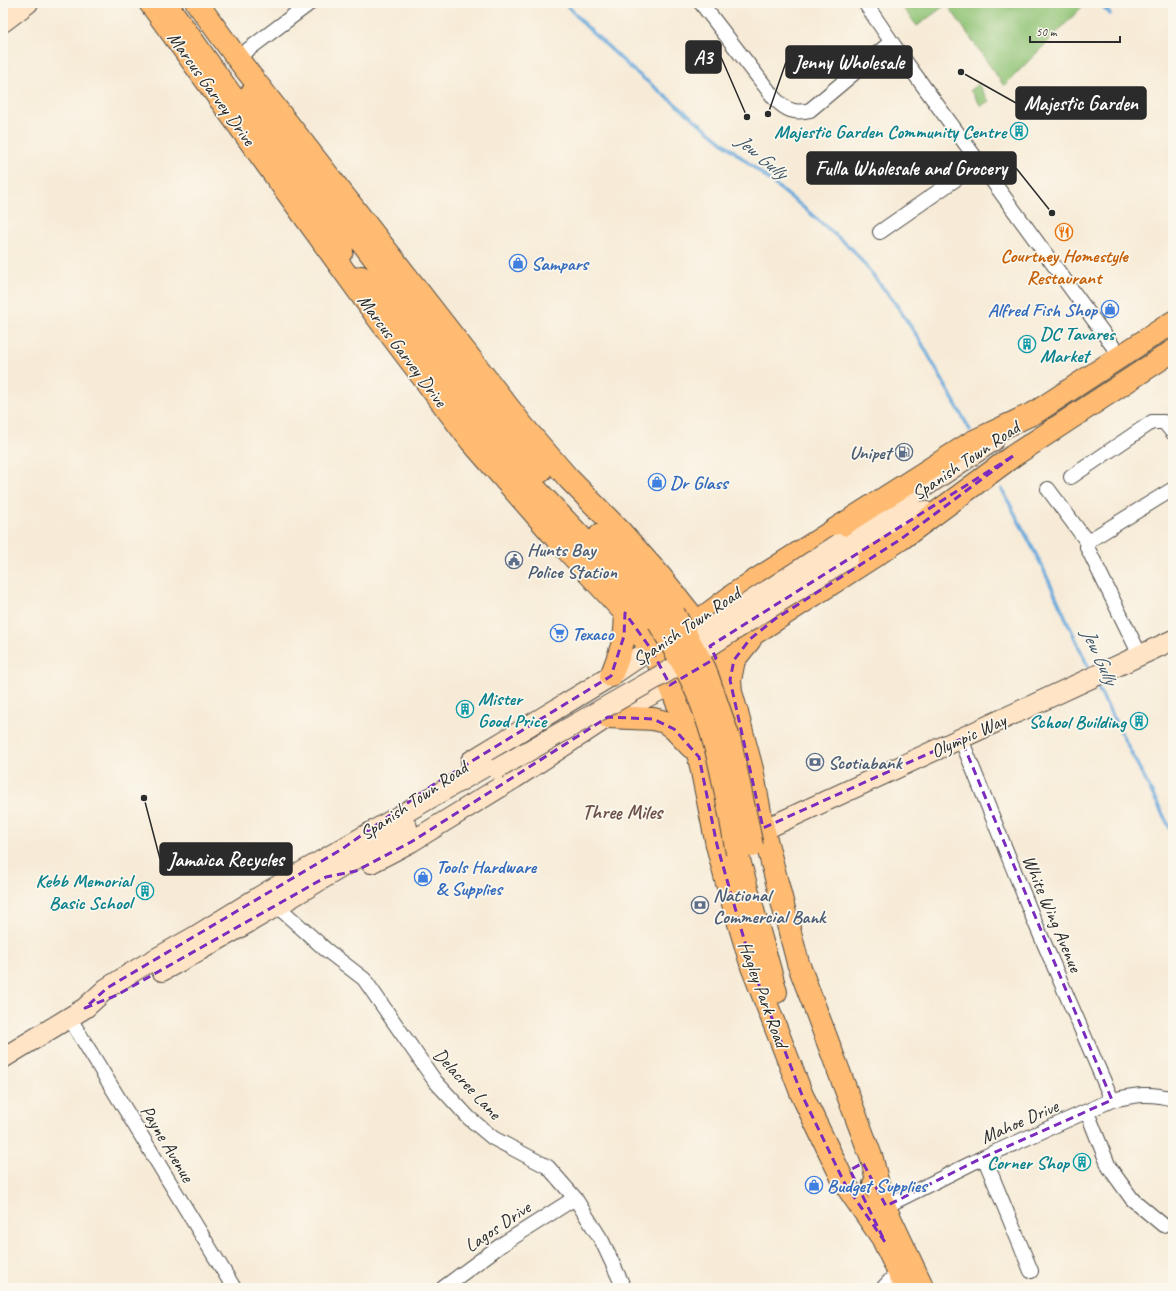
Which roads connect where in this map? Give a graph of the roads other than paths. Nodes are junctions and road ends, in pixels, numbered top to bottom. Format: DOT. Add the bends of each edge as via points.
graph roads {
  1 [pos="28,3"];
  2 [pos="150,3"];
  3 [pos="166,3"];
  4 [pos="183,3"];
  5 [pos="196,3"];
  6 [pos="310,3"];
  7 [pos="701,3"];
  8 [pos="865,3"];
  9 [pos="3,22"];
  10 [pos="891,42"];
  11 [pos="237,58"];
  12 [pos="979,163"];
  13 [pos="880,232"];
  14 [pos="1173,322"];
  15 [pos="1173,351"];
  16 [pos="1120,356"];
  17 [pos="1036,412"];
  18 [pos="1173,433"];
  19 [pos="1013,456"];
  20 [pos="524,466"];
  21 [pos="1071,478"];
  22 [pos="1048,489"];
  23 [pos="1173,489"];
  24 [pos="1088,543"];
  25 [pos="843,551"];
  26 [pos="661,577"];
  27 [pos="737,592"];
  28 [pos="625,612"];
  29 [pos="775,619"];
  30 [pos="697,622"];
  31 [pos="1173,640"];
  32 [pos="651,650"];
  33 [pos="1140,655"];
  34 [pos="695,672"];
  35 [pos="611,676"];
  36 [pos="737,713"];
  37 [pos="608,717"];
  38 [pos="961,738"];
  39 [pos="699,757"];
  40 [pos="495,766"];
  41 [pos="751,842"];
  42 [pos="342,849"];
  43 [pos="326,877"];
  44 [pos="276,905"];
  45 [pos="77,1013"];
  46 [pos="3,1058"];
  47 [pos="1173,1099"];
  48 [pos="1112,1100"];
  49 [pos="1087,1112"];
  50 [pos="984,1157"];
  51 [pos="575,1198"];
  52 [pos="883,1202"];
  53 [pos="1163,1225"];
  54 [pos="884,1242"];
  55 [pos="1031,1271"];
  56 [pos="902,1280"];
  57 [pos="234,1288"];
  58 [pos="443,1288"];
  59 [pos="624,1288"];
  60 [pos="883,1288"];
  61 [pos="923,1288"];
  1 -- 9 [label="main road"];
  2 -- 28 [label="main road, Marcus Garvey Drive" via="471,442"];
  3 -- 20 [label="main road, Marcus Garvey Drive" via="368,287 442,379"];
  4 -- 20 [label="main road, Marcus Garvey Drive" via="230,69 495,417"];
  5 -- 11 [label="main road, Marcus Garvey Drive"];
  6 -- 11 [label="street"];
  7 -- 10 [label="street" via="775,99 782,106 800,113 810,110"];
  8 -- 10 [label="street"];
  10 -- 12 [label="street"];
  11 -- 26 [label="main road, Marcus Garvey Drive" via="523,426"];
  12 -- 13 [label="street"];
  12 -- 16 [label="street"];
  14 -- 16 [label="main road, Spanish Town Road"];
  15 -- 19 [label="main road, Spanish Town Road"];
  16 -- 17 [label="main road, Spanish Town Road"];
  17 -- 25 [label="main road, Spanish Town Road"];
  17 -- 27 [label="main road, Spanish Town Road" via="972,442"];
  18 -- 21 [label="street" via="1164,422 1152,422"];
  19 -- 25 [label="main road, Spanish Town Road"];
  19 -- 29 [label="main road, Spanish Town Road" via="901,539"];
  20 -- 34 [label="main road, Marcus Garvey Drive, bridge" via="659,624"];
  22 -- 24 [label="street"];
  23 -- 24 [label="street"];
  24 -- 33 [label="street" via="1087,549"];
  25 -- 40 [label="main road, Spanish Town Road, bridge" via="679,648"];
  26 -- 27 [label="main road" via="682,595 690,598 717,599"];
  26 -- 30 [label="main road, Marcus Garvey Drive"];
  27 -- 30 [label="main road, Spanish Town Road"];
  28 -- 32 [label="main road, Marcus Garvey Drive"];
  28 -- 35 [label="main road" via="624,636"];
  29 -- 34 [label="main road, Spanish Town Road"];
  29 -- 36 [label="main road" via="750,640 734,660 730,680"];
  30 -- 32 [label="main road, Spanish Town Road"];
  30 -- 34 [label="main road, Marcus Garvey Drive"];
  31 -- 33 [label="main road, Olympic Way"];
  32 -- 34 [label="main road, Marcus Garvey Drive"];
  32 -- 35 [label="main road, Spanish Town Road"];
  33 -- 38 [label="main road, Olympic Way"];
  34 -- 36 [label="main road, Hagley Park Road"];
  34 -- 37 [label="main road, Spanish Town Road"];
  34 -- 39 [label="main road, Hagley Park Road"];
  34 -- 41 [label="main road, Hagley Park Road, bridge" via="721,770"];
  35 -- 42 [label="main road, Spanish Town Road" via="433,785 372,825"];
  36 -- 41 [label="main road, Hagley Park Road" via="752,769"];
  37 -- 39 [label="main road" via="665,722 684,738"];
  37 -- 43 [label="main road, Spanish Town Road" via="411,842 356,870"];
  38 -- 41 [label="main road, Olympic Way" via="774,825"];
  38 -- 48 [label="street, White Wing Avenue" via="1034,920"];
  39 -- 41 [label="main road" via="721,806"];
  39 -- 54 [label="main road, Hagley Park Road" via="717,845 752,967 805,1102 845,1184"];
  40 -- 42 [label="main road, Spanish Town Road"];
  40 -- 43 [label="main road, Spanish Town Road"];
  41 -- 52 [label="main road, Hagley Park Road" via="787,975 835,1103"];
  41 -- 54 [label="main road, Hagley Park Road" via="774,988 825,1116"];
  42 -- 45 [label="main road, Spanish Town Road" via="107,988"];
  43 -- 44 [label="main road, Spanish Town Road"];
  44 -- 45 [label="main road, Spanish Town Road" via="117,996"];
  44 -- 51 [label="street, Delacree Lane" via="325,949 364,978 435,1081 469,1118 493,1138 548,1167"];
  45 -- 46 [label="main road, Spanish Town Road"];
  45 -- 57 [label="street, Payne Avenue"];
  47 -- 48 [label="street, Mahoe Drive" via="1158,1094 1134,1095"];
  48 -- 49 [label="street, Mahoe Drive"];
  49 -- 50 [label="street, Mahoe Drive"];
  49 -- 53 [label="street" via="1109,1167 1132,1199"];
  50 -- 52 [label="street, Mahoe Drive"];
  50 -- 55 [label="street"];
  51 -- 58 [label="street, Lagos Drive" via="501,1245"];
  51 -- 59 [label="street, Delacree Lane" via="602,1241"];
  52 -- 61 [label="main road, Hagley Park Road"];
  54 -- 56 [label="main road, Hagley Park Road"];
  56 -- 60 [label="street"];
}
